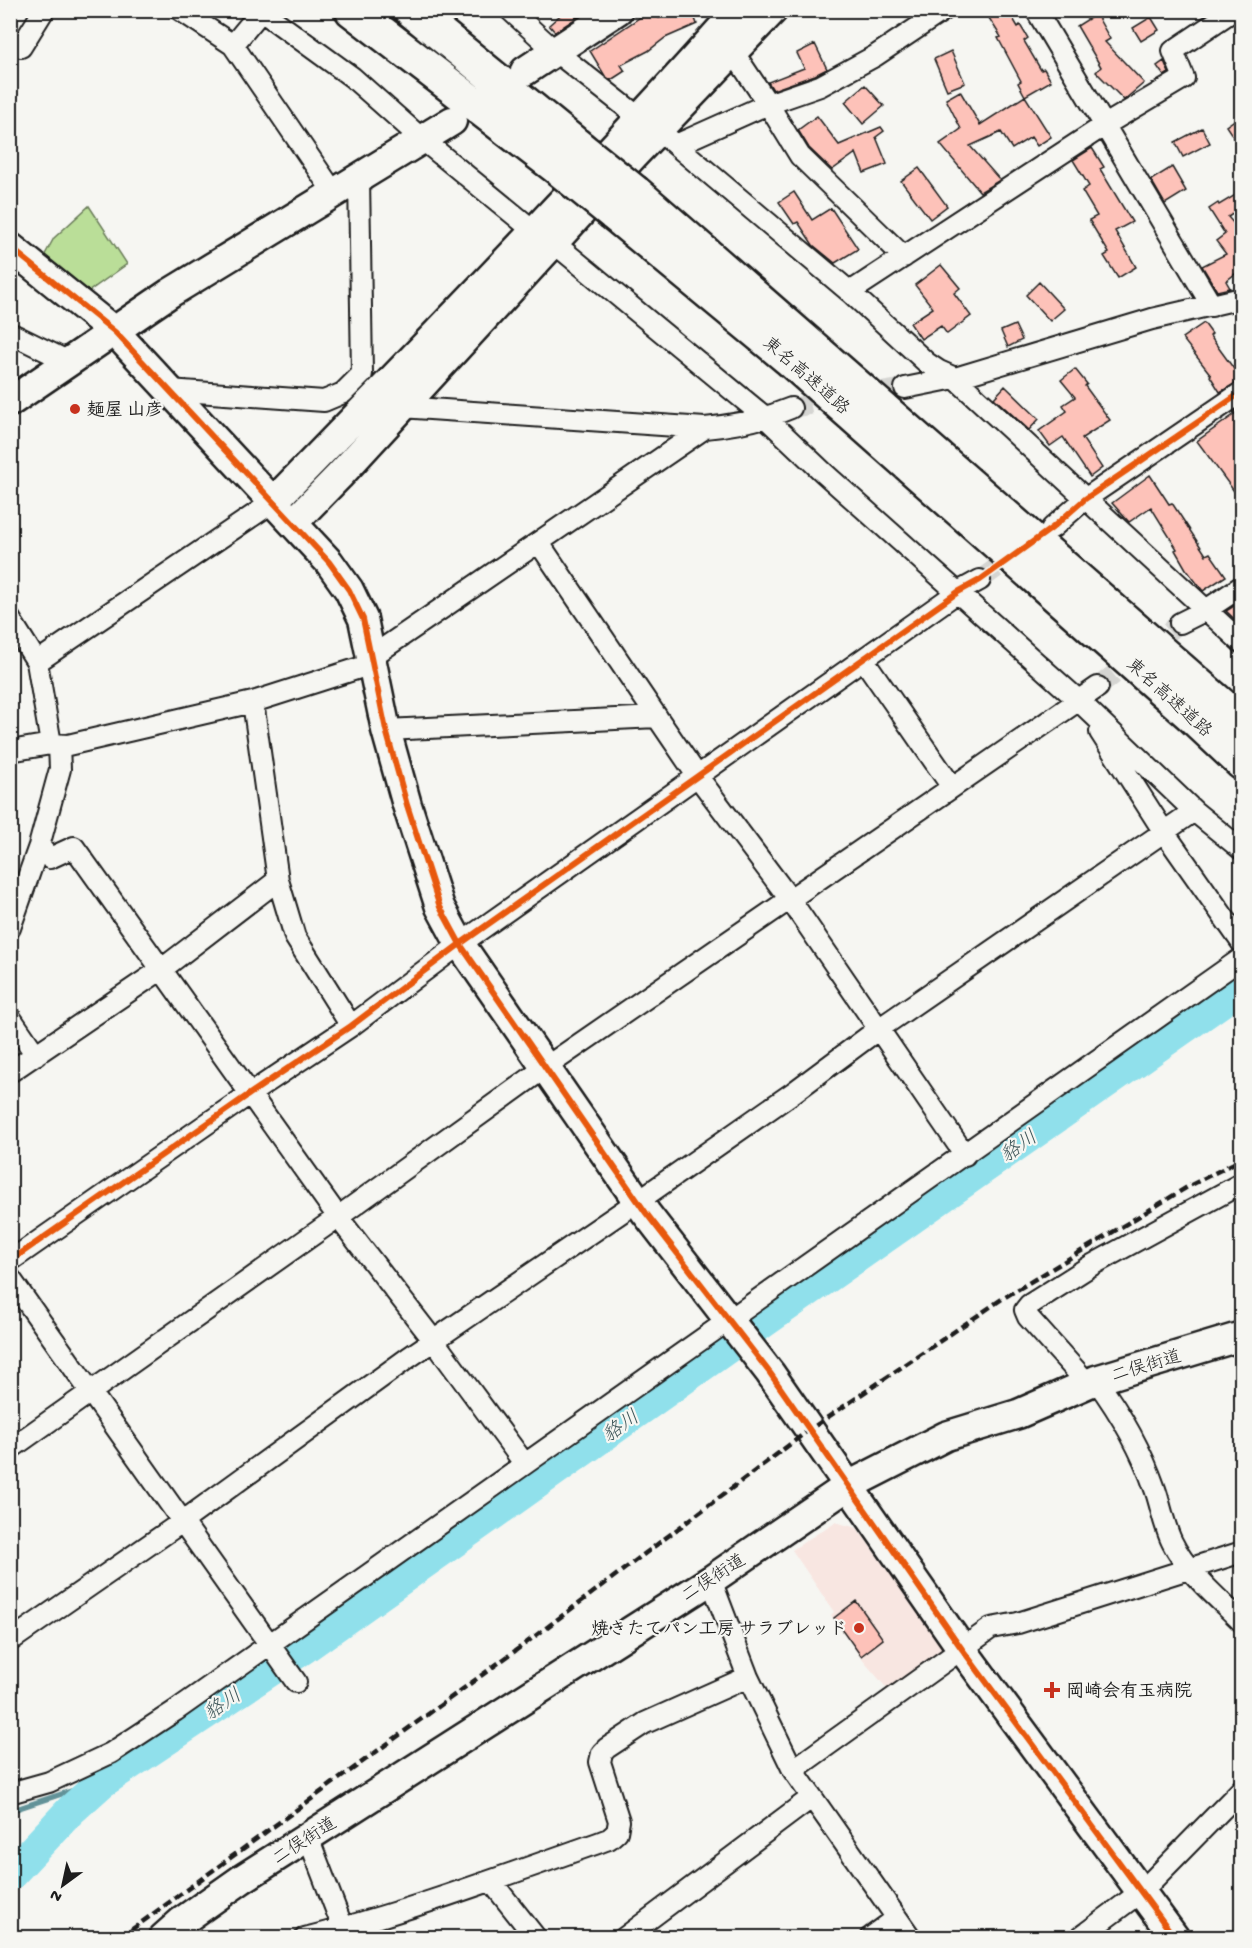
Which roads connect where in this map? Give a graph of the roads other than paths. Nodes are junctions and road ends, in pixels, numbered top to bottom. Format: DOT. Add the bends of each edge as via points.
graph roads {
  1 [pos="44,10"];
  2 [pos="180,10"];
  3 [pos="352,10"];
  4 [pos="411,10"];
  5 [pos="510,10"];
  6 [pos="618,10"];
  7 [pos="773,10"];
  8 [pos="944,10"];
  9 [pos="1036,10"];
  10 [pos="1233,10"];
  11 [pos="261,11"];
  12 [pos="733,13"];
  13 [pos="232,45"];
  14 [pos="21,47"];
  15 [pos="556,52"];
  16 [pos="734,53"];
  17 [pos="525,71"];
  18 [pos="768,104"];
  19 [pos="452,121"];
  20 [pos="1105,125"];
  21 [pos="658,132"];
  22 [pos="423,140"];
  23 [pos="570,158"];
  24 [pos="359,177"];
  25 [pos="334,193"];
  26 [pos="624,203"];
  27 [pos="544,237"];
  28 [pos="10,248"];
  29 [pos="904,257"];
  30 [pos="850,291"];
  31 [pos="1239,303"];
  32 [pos="1212,306"];
  33 [pos="115,332"];
  34 [pos="10,333"];
  35 [pos="69,362"];
  36 [pos="955,378"];
  37 [pos="905,388"];
  38 [pos="169,390"];
  39 [pos="1242,392"];
  40 [pos="10,402"];
  41 [pos="401,407"];
  42 [pos="791,408"];
  43 [pos="766,418"];
  44 [pos="705,428"];
  45 [pos="1085,499"];
  46 [pos="273,502"];
  47 [pos="293,523"];
  48 [pos="1052,528"];
  49 [pos="539,543"];
  50 [pos="980,580"];
  51 [pos="1242,586"];
  52 [pos="958,592"];
  53 [pos="1206,610"];
  54 [pos="10,620"];
  55 [pos="1180,623"];
  56 [pos="1242,643"];
  57 [pos="372,660"];
  58 [pos="864,660"];
  59 [pos="37,662"];
  60 [pos="1098,687"];
  61 [pos="253,702"];
  62 [pos="1082,705"];
  63 [pos="657,717"];
  64 [pos="1242,723"];
  65 [pos="386,730"];
  66 [pos="55,744"];
  67 [pos="10,751"];
  68 [pos="1242,763"];
  69 [pos="698,777"];
  70 [pos="952,787"];
  71 [pos="1194,811"];
  72 [pos="1164,832"];
  73 [pos="39,846"];
  74 [pos="1242,850"];
  75 [pos="278,880"];
  76 [pos="789,898"];
  77 [pos="10,928"];
  78 [pos="460,944"];
  79 [pos="1242,944"];
  80 [pos="1242,958"];
  81 [pos="162,969"];
  82 [pos="10,1017"];
  83 [pos="351,1026"];
  84 [pos="880,1029"];
  85 [pos="36,1054"];
  86 [pos="546,1067"];
  87 [pos="10,1072"];
  88 [pos="251,1093"];
  89 [pos="965,1155"];
  90 [pos="1242,1183"];
  91 [pos="638,1201"];
  92 [pos="338,1217"];
  93 [pos="10,1261"];
  94 [pos="10,1278"];
  95 [pos="729,1322"];
  96 [pos="1242,1336"];
  97 [pos="434,1341"];
  98 [pos="1092,1382"];
  99 [pos="92,1390"];
  100 [pos="10,1449"];
  101 [pos="524,1463"];
  102 [pos="848,1485"];
  103 [pos="182,1522"];
  104 [pos="1242,1552"];
  105 [pos="1190,1570"];
  106 [pos="711,1580"];
  107 [pos="1242,1622"];
  108 [pos="10,1641"];
  109 [pos="269,1645"];
  110 [pos="962,1649"];
  111 [pos="748,1677"];
  112 [pos="296,1682"];
  113 [pos="793,1770"];
  114 [pos="1242,1789"];
  115 [pos="10,1792"];
  116 [pos="811,1798"];
  117 [pos="308,1837"];
  118 [pos="491,1881"];
  119 [pos="1142,1891"];
  120 [pos="897,1918"];
  121 [pos="343,1928"];
  122 [pos="163,1938"];
  123 [pos="305,1938"];
  124 [pos="536,1938"];
  125 [pos="624,1938"];
  126 [pos="870,1938"];
  127 [pos="911,1938"];
  128 [pos="1079,1938"];
  129 [pos="1175,1938"];
  1 -- 14 [label="street"];
  2 -- 13 [label="street"];
  3 -- 23 [label="highway, 東名高速道路"];
  4 -- 23 [label="highway, 東名高速道路"];
  5 -- 15 [label="street"];
  6 -- 15 [label="street"];
  7 -- 16 [label="street"];
  8 -- 18 [label="street" via="875,56 820,86"];
  9 -- 20 [label="street"];
  10 -- 20 [label="street" via="1173,51 1184,78"];
  11 -- 13 [label="street"];
  11 -- 22 [label="street" via="352,77"];
  12 -- 21 [label="street"];
  13 -- 25 [label="street"];
  15 -- 17 [label="street"];
  15 -- 21 [label="street"];
  16 -- 18 [label="street"];
  16 -- 21 [label="street"];
  18 -- 21 [label="street"];
  18 -- 29 [label="street" via="801,156"];
  19 -- 22 [label="street"];
  20 -- 29 [label="street"];
  20 -- 32 [label="street"];
  21 -- 27 [label="street"];
  21 -- 30 [label="street"];
  22 -- 24 [label="street"];
  22 -- 27 [label="street"];
  23 -- 26 [label="highway, 東名高速道路, bridge"];
  24 -- 25 [label="street"];
  24 -- 38 [label="street" via="362,374 343,393 324,401"];
  25 -- 33 [label="street" via="170,293"];
  26 -- 64 [label="highway, 東名高速道路"];
  26 -- 68 [label="highway, 東名高速道路" via="806,374"];
  27 -- 41 [label="street"];
  27 -- 43 [label="street"];
  27 -- 46 [label="street"];
  28 -- 33 [label="street"];
  29 -- 30 [label="street"];
  30 -- 36 [label="street" via="927,363"];
  31 -- 32 [label="street"];
  32 -- 36 [label="street" via="1152,319"];
  33 -- 35 [label="street"];
  33 -- 38 [label="street"];
  34 -- 35 [label="street"];
  35 -- 40 [label="street"];
  36 -- 37 [label="street"];
  36 -- 45 [label="street"];
  38 -- 46 [label="street"];
  39 -- 45 [label="street"];
  41 -- 44 [label="street"];
  41 -- 47 [label="street"];
  42 -- 43 [label="street"];
  43 -- 44 [label="street"];
  43 -- 52 [label="street"];
  44 -- 49 [label="street"];
  45 -- 48 [label="street"];
  45 -- 53 [label="street"];
  46 -- 47 [label="street"];
  46 -- 59 [label="street"];
  47 -- 57 [label="street" via="349,590 363,619"];
  49 -- 57 [label="street"];
  49 -- 63 [label="street"];
  50 -- 52 [label="street"];
  51 -- 53 [label="street"];
  52 -- 58 [label="street"];
  52 -- 62 [label="street"];
  53 -- 55 [label="street"];
  53 -- 56 [label="street"];
  54 -- 59 [label="street"];
  57 -- 61 [label="street"];
  57 -- 65 [label="street"];
  58 -- 69 [label="street"];
  58 -- 70 [label="street"];
  59 -- 66 [label="street"];
  60 -- 62 [label="street"];
  61 -- 66 [label="street" via="68,745"];
  61 -- 75 [label="street"];
  62 -- 70 [label="street"];
  62 -- 71 [label="street"];
  62 -- 72 [label="street"];
  63 -- 65 [label="street"];
  63 -- 69 [label="street"];
  65 -- 78 [label="street" via="425,864 440,907"];
  66 -- 67 [label="street"];
  66 -- 73 [label="street" via="60,769"];
  69 -- 76 [label="street"];
  69 -- 78 [label="street"];
  70 -- 76 [label="street"];
  71 -- 72 [label="street"];
  71 -- 74 [label="street"];
  72 -- 79 [label="street"];
  72 -- 84 [label="street"];
  73 -- 77 [label="street"];
  73 -- 81 [label="street" via="50,858 74,846"];
  75 -- 81 [label="street"];
  75 -- 83 [label="street" via="295,937"];
  76 -- 84 [label="street"];
  76 -- 86 [label="street"];
  78 -- 83 [label="street"];
  78 -- 86 [label="street"];
  80 -- 89 [label="street"];
  81 -- 85 [label="street"];
  81 -- 88 [label="street"];
  82 -- 85 [label="street"];
  83 -- 88 [label="street"];
  84 -- 89 [label="street"];
  84 -- 91 [label="street"];
  85 -- 87 [label="street"];
  86 -- 91 [label="street"];
  86 -- 92 [label="street"];
  88 -- 92 [label="street"];
  88 -- 93 [label="street"];
  89 -- 95 [label="street"];
  90 -- 98 [label="street" via="1083,1270 1025,1310"];
  91 -- 95 [label="street"];
  91 -- 97 [label="street"];
  92 -- 97 [label="street"];
  92 -- 99 [label="street"];
  94 -- 99 [label="street"];
  95 -- 101 [label="street"];
  95 -- 102 [label="street"];
  96 -- 98 [label="street, 二俣街道"];
  97 -- 101 [label="street"];
  97 -- 103 [label="street"];
  98 -- 102 [label="street, 二俣街道" via="1018,1414 946,1436"];
  98 -- 105 [label="street" via="1119,1413 1138,1448 1172,1542"];
  99 -- 100 [label="street"];
  99 -- 103 [label="street"];
  101 -- 109 [label="street"];
  102 -- 106 [label="street, 二俣街道"];
  102 -- 110 [label="street"];
  103 -- 108 [label="street"];
  103 -- 109 [label="street"];
  104 -- 105 [label="street"];
  105 -- 107 [label="street"];
  105 -- 110 [label="street" via="992,1628"];
  106 -- 111 [label="street"];
  106 -- 117 [label="street, 二俣街道"];
  109 -- 112 [label="street"];
  109 -- 115 [label="street" via="111,1753 49,1782"];
  110 -- 113 [label="street"];
  110 -- 119 [label="street"];
  111 -- 113 [label="street"];
  111 -- 118 [label="street" via="645,1723 602,1753 600,1762 619,1821 617,1832 609,1839"];
  113 -- 116 [label="street"];
  114 -- 119 [label="street"];
  116 -- 120 [label="street"];
  116 -- 125 [label="street"];
  117 -- 121 [label="street"];
  117 -- 122 [label="street, 二俣街道" via="197,1910"];
  118 -- 121 [label="street"];
  118 -- 124 [label="street"];
  119 -- 128 [label="street"];
  119 -- 129 [label="street"];
  120 -- 126 [label="street"];
  120 -- 127 [label="street"];
  121 -- 123 [label="street"];
}
